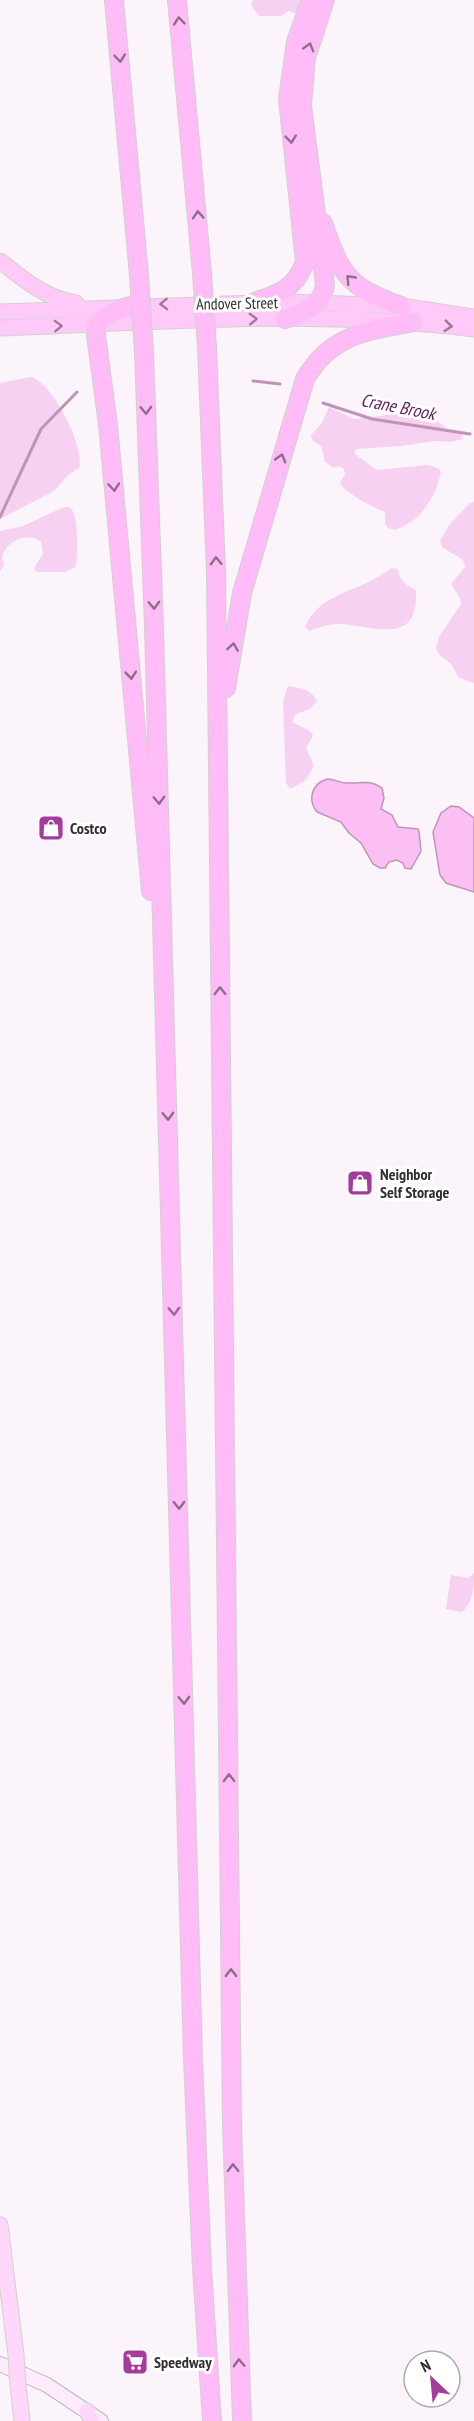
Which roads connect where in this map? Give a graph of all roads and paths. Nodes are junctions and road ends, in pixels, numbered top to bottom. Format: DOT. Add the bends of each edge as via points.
graph roads {
  1 [pos="114,0"];
  2 [pos="177,0"];
  3 [pos="311,0"];
  4 [pos="325,0"];
  5 [pos="312,188"];
  6 [pos="0,261"];
  7 [pos="254,302"];
  8 [pos="318,302"];
  9 [pos="134,305"];
  10 [pos="401,306"];
  11 [pos="103,307"];
  12 [pos="0,312"];
  13 [pos="474,317"];
  14 [pos="285,319"];
  15 [pos="414,322"];
  16 [pos="96,325"];
  17 [pos="0,329"];
  18 [pos="474,329"];
  19 [pos="217,746"];
  20 [pos="166,1057"];
  21 [pos="0,2225"];
  22 [pos="0,2364"];
  23 [pos="90,2416"];
  24 [pos="22,2421"];
  25 [pos="101,2421"];
  26 [pos="212,2421"];
  27 [pos="242,2421"];
  1 -- 20 [label="highway, one-way, bridge" via="144,352"];
  19 -- 2 [label="highway, one-way, bridge" via="216,572 207,347"];
  3 -- 7 [label="highway, one-way" via="296,42 288,99 305,262 301,273 284,291"];
  5 -- 4 [label="highway, one-way" via="302,90 306,58"];
  5 -- 8 [label="highway" via="324,284"];
  10 -- 5 [label="highway, one-way" via="370,294 344,272"];
  6 -- 11 [label="highway" via="47,295"];
  7 -- 8 [label="highway, Andover Street"];
  7 -- 9 [label="highway, Andover Street, one-way"];
  8 -- 10 [label="highway, Andover Street"];
  8 -- 14 [label="highway" via="311,309"];
  9 -- 11 [label="highway, Andover Street"];
  9 -- 16 [label="highway" via="109,314"];
  10 -- 13 [label="highway, Andover Street"];
  11 -- 12 [label="highway, Andover Street"];
  14 -- 15 [label="highway, Andover Street"];
  16 -- 14 [label="highway, Andover Street, one-way"];
  15 -- 18 [label="highway, Andover Street, one-way"];
  19 -- 15 [label="highway, one-way" via="242,593 305,379 319,358 341,341"];
  17 -- 16 [label="highway, Andover Street, one-way"];
  16 -- 20 [label="highway, one-way"];
  27 -- 19 [label="highway, one-way" via="233,2169"];
  20 -- 26 [label="highway, one-way" via="193,2058"];
  21 -- 24 [label="main road, bridge"];
  22 -- 23 [label="main road" via="47,2385"];
  23 -- 25 [label="main road"];
}
